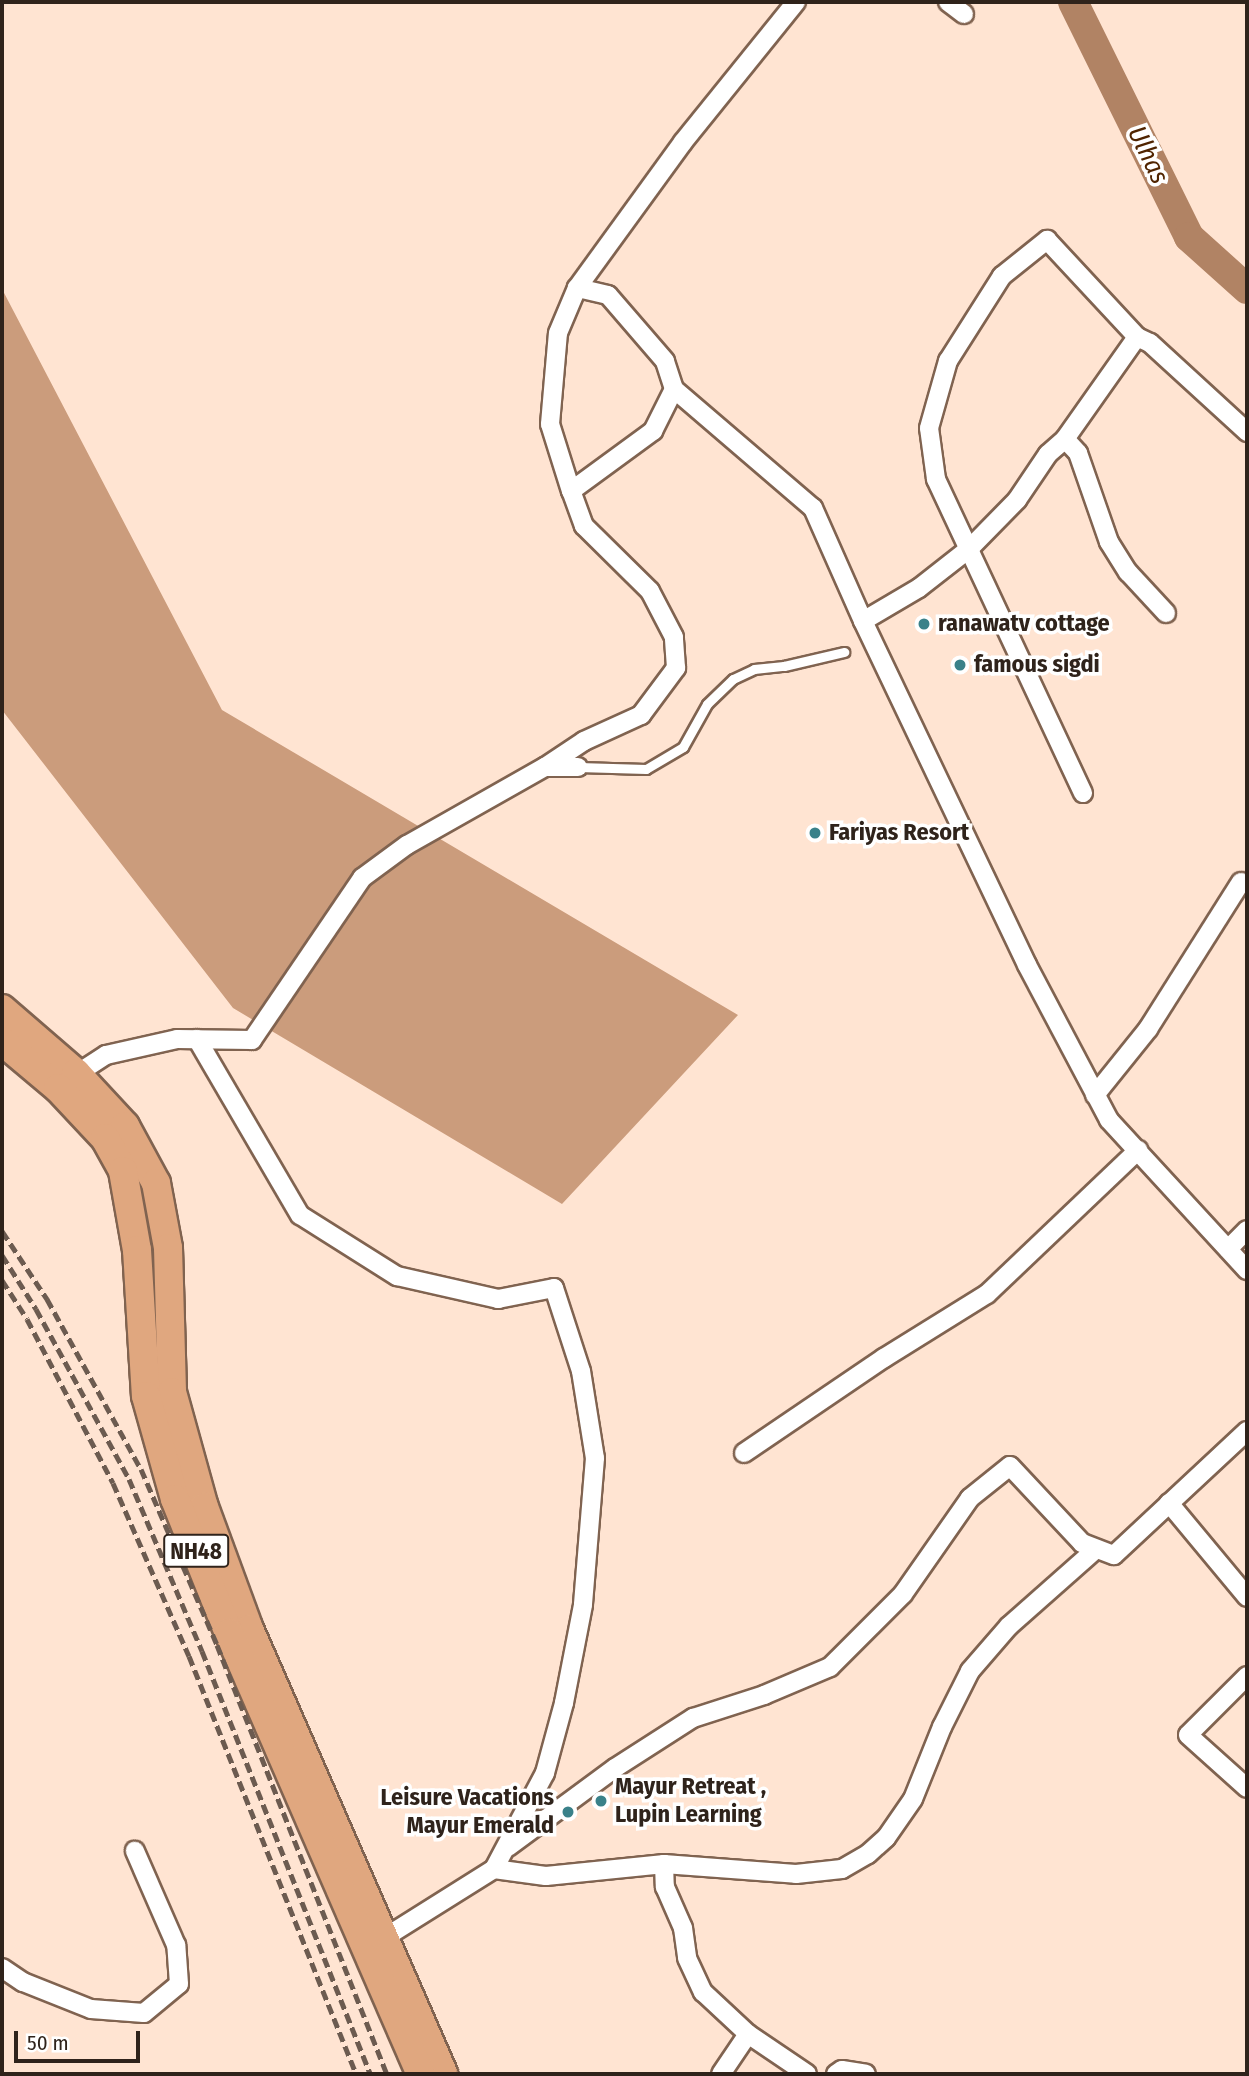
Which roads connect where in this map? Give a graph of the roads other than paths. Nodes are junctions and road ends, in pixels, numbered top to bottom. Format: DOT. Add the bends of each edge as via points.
graph roads {
  1 [pos="796,2"];
  2 [pos="948,2"];
  3 [pos="964,14"];
  4 [pos="577,288"];
  5 [pos="1137,337"];
  6 [pos="674,389"];
  7 [pos="1247,432"];
  8 [pos="1065,439"];
  9 [pos="571,491"];
  10 [pos="969,549"];
  11 [pos="1166,613"];
  12 [pos="863,621"];
  13 [pos="844,652"];
  14 [pos="545,767"];
  15 [pos="578,767"];
  16 [pos="1083,793"];
  17 [pos="1241,882"];
  18 [pos="2,1009"];
  19 [pos="197,1039"];
  20 [pos="2,1041"];
  21 [pos="67,1080"];
  22 [pos="1095,1095"];
  23 [pos="1138,1150"];
  24 [pos="1247,1230"];
  25 [pos="1228,1249"];
  26 [pos="1247,1270"];
  27 [pos="1247,1430"];
  28 [pos="744,1453"];
  29 [pos="1168,1503"];
  30 [pos="1096,1549"];
  31 [pos="1247,1597"];
  32 [pos="1247,1676"];
  33 [pos="1247,1788"];
  34 [pos="505,1850"];
  35 [pos="135,1851"];
  36 [pos="664,1864"];
  37 [pos="494,1870"];
  38 [pos="384,1938"];
  39 [pos="2,1968"];
  40 [pos="748,2034"];
  41 [pos="421,2074"];
  42 [pos="443,2074"];
  43 [pos="721,2074"];
  44 [pos="807,2074"];
  45 [pos="836,2074"];
  46 [pos="866,2074"];
  1 -- 4 [label="street" via="683,142"];
  2 -- 3 [label="street"];
  4 -- 6 [label="street" via="608,295 665,361"];
  4 -- 9 [label="street" via="558,333 550,424"];
  5 -- 7 [label="street" via="1150,343"];
  5 -- 8 [label="street"];
  5 -- 10 [label="street" via="1048,240 1002,276 948,361 929,428 936,479"];
  6 -- 9 [label="street" via="653,431"];
  6 -- 12 [label="street" via="813,508"];
  8 -- 10 [label="street" via="1048,454 1017,500"];
  8 -- 11 [label="street" via="1078,453 1109,542 1128,572"];
  9 -- 14 [label="street" via="584,526 650,591 674,637 676,667 641,715 584,741"];
  10 -- 12 [label="street"];
  10 -- 16 [label="street"];
  12 -- 22 [label="street" via="1027,965"];
  13 -- 15 [label="lane" via="754,668 733,678 707,704 683,747 646,769"];
  14 -- 15 [label="street"];
  14 -- 19 [label="street" via="407,845 362,878 252,1040"];
  17 -- 22 [label="street" via="1148,1029"];
  18 -- 21 [label="highway, NH48"];
  19 -- 21 [label="street" via="106,1055"];
  19 -- 34 [label="street" via="300,1215 397,1276 498,1299 554,1288 581,1371 595,1458 583,1605 545,1773"];
  20 -- 21 [label="highway, NH48"];
  21 -- 38 [label="highway, NH48" via="125,1126 156,1183 168,1248 172,1392 204,1507 248,1629"];
  21 -- 41 [label="highway, NH48" via="122,1171 137,1250 146,1395 175,1499 234,1646"];
  22 -- 23 [label="street" via="1109,1120"];
  23 -- 25 [label="street"];
  23 -- 28 [label="street" via="987,1294"];
  24 -- 25 [label="street"];
  25 -- 26 [label="street"];
  27 -- 29 [label="street"];
  29 -- 30 [label="street" via="1114,1555"];
  29 -- 31 [label="street"];
  30 -- 34 [label="street" via="1082,1543 1010,1466 971,1498 903,1594 830,1667 693,1718 615,1768"];
  30 -- 36 [label="street" via="1009,1626 970,1671 913,1799 886,1838 868,1854 842,1869 796,1874"];
  32 -- 33 [label="street" via="1188,1735"];
  34 -- 37 [label="street"];
  35 -- 39 [label="street" via="176,1945 179,1984 144,2013 91,2009 23,1982"];
  36 -- 37 [label="street" via="546,1876"];
  36 -- 40 [label="street" via="665,1887 703,1992"];
  37 -- 38 [label="street"];
  38 -- 42 [label="highway, NH48"];
  40 -- 43 [label="street"];
  40 -- 44 [label="street"];
  45 -- 46 [label="street" via="842,2070"];
}
